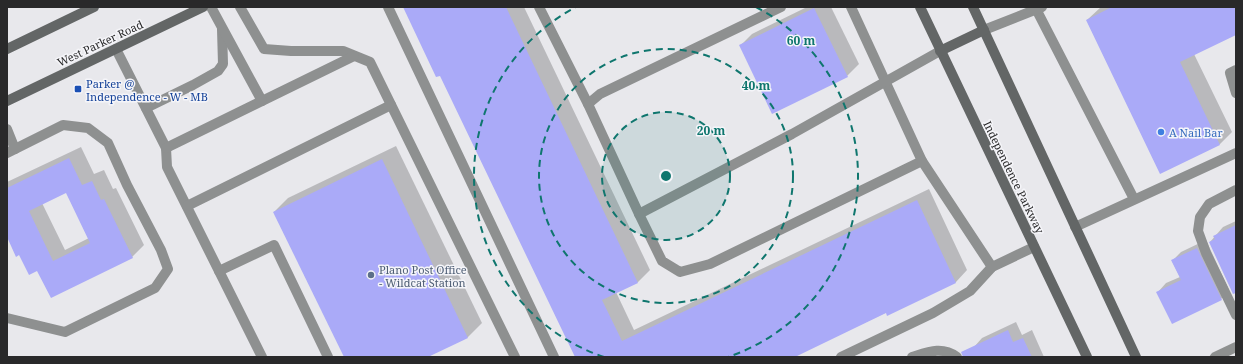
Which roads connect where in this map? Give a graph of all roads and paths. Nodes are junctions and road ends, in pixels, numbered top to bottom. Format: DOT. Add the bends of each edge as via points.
graph roads {
  1 [pos="94,7"];
  2 [pos="203,7"];
  3 [pos="211,7"];
  4 [pos="240,7"];
  5 [pos="388,7"];
  6 [pos="539,7"];
  7 [pos="781,7"];
  8 [pos="851,7"];
  9 [pos="920,7"];
  10 [pos="973,7"];
  11 [pos="1038,8"];
  12 [pos="75,11"];
  13 [pos="222,27"];
  14 [pos="984,30"];
  15 [pos="7,49"];
  16 [pos="116,49"];
  17 [pos="940,51"];
  18 [pos="354,56"];
  19 [pos="1236,70"];
  20 [pos="885,82"];
  21 [pos="1236,93"];
  22 [pos="7,100"];
  23 [pos="262,100"];
  24 [pos="588,104"];
  25 [pos="392,105"];
  26 [pos="146,108"];
  27 [pos="7,129"];
  28 [pos="166,148"];
  29 [pos="11,151"];
  30 [pos="1236,153"];
  31 [pos="922,161"];
  32 [pos="1236,190"];
  33 [pos="1134,199"];
  34 [pos="187,206"];
  35 [pos="639,214"];
  36 [pos="1076,227"];
  37 [pos="1034,247"];
  38 [pos="992,267"];
  39 [pos="219,271"];
  40 [pos="1236,315"];
  41 [pos="7,318"];
  42 [pos="1236,347"];
  43 [pos="262,357"];
  44 [pos="328,357"];
  45 [pos="515,357"];
  46 [pos="554,357"];
  47 [pos="841,357"];
  48 [pos="912,357"];
  49 [pos="957,357"];
  50 [pos="1087,357"];
  51 [pos="1136,357"];
  52 [pos="1215,357"];
  1 -- 12 [label="main road"];
  2 -- 16 [label="main road, West Parker Road"];
  3 -- 13 [label="street"];
  4 -- 18 [label="street" via="264,49 343,51"];
  5 -- 46 [label="street"];
  6 -- 24 [label="street"];
  7 -- 24 [label="street" via="600,94"];
  8 -- 20 [label="street"];
  9 -- 17 [label="main road, Independence Parkway"];
  10 -- 14 [label="main road"];
  11 -- 14 [label="street"];
  11 -- 33 [label="street"];
  12 -- 15 [label="main road"];
  13 -- 23 [label="street"];
  13 -- 26 [label="street" via="223,64 218,71"];
  14 -- 17 [label="main road"];
  14 -- 36 [label="main road"];
  16 -- 22 [label="main road, West Parker Road"];
  16 -- 26 [label="street"];
  17 -- 20 [label="street"];
  17 -- 37 [label="main road, Independence Parkway"];
  18 -- 23 [label="street"];
  18 -- 25 [label="street" via="370,62"];
  19 -- 21 [label="street" via="1230,74"];
  20 -- 31 [label="street"];
  20 -- 35 [label="street"];
  23 -- 28 [label="street"];
  24 -- 35 [label="street"];
  25 -- 34 [label="street"];
  25 -- 45 [label="street"];
  26 -- 28 [label="street"];
  27 -- 29 [label="street"];
  28 -- 34 [label="street" via="168,167"];
  29 -- 41 [label="street" via="63,125 88,128 108,143 168,269 155,288 65,332"];
  30 -- 33 [label="street"];
  31 -- 35 [label="street" via="710,264 680,272 662,261"];
  31 -- 38 [label="street"];
  32 -- 40 [label="street" via="1209,204 1200,217 1198,231"];
  33 -- 36 [label="street"];
  34 -- 39 [label="street"];
  36 -- 51 [label="main road"];
  37 -- 38 [label="street"];
  37 -- 50 [label="main road, Independence Parkway"];
  38 -- 47 [label="street" via="970,291 933,313"];
  39 -- 43 [label="street"];
  39 -- 44 [label="street" via="274,246"];
  42 -- 52 [label="street"];
  48 -- 49 [label="street" via="943,350"];
}
